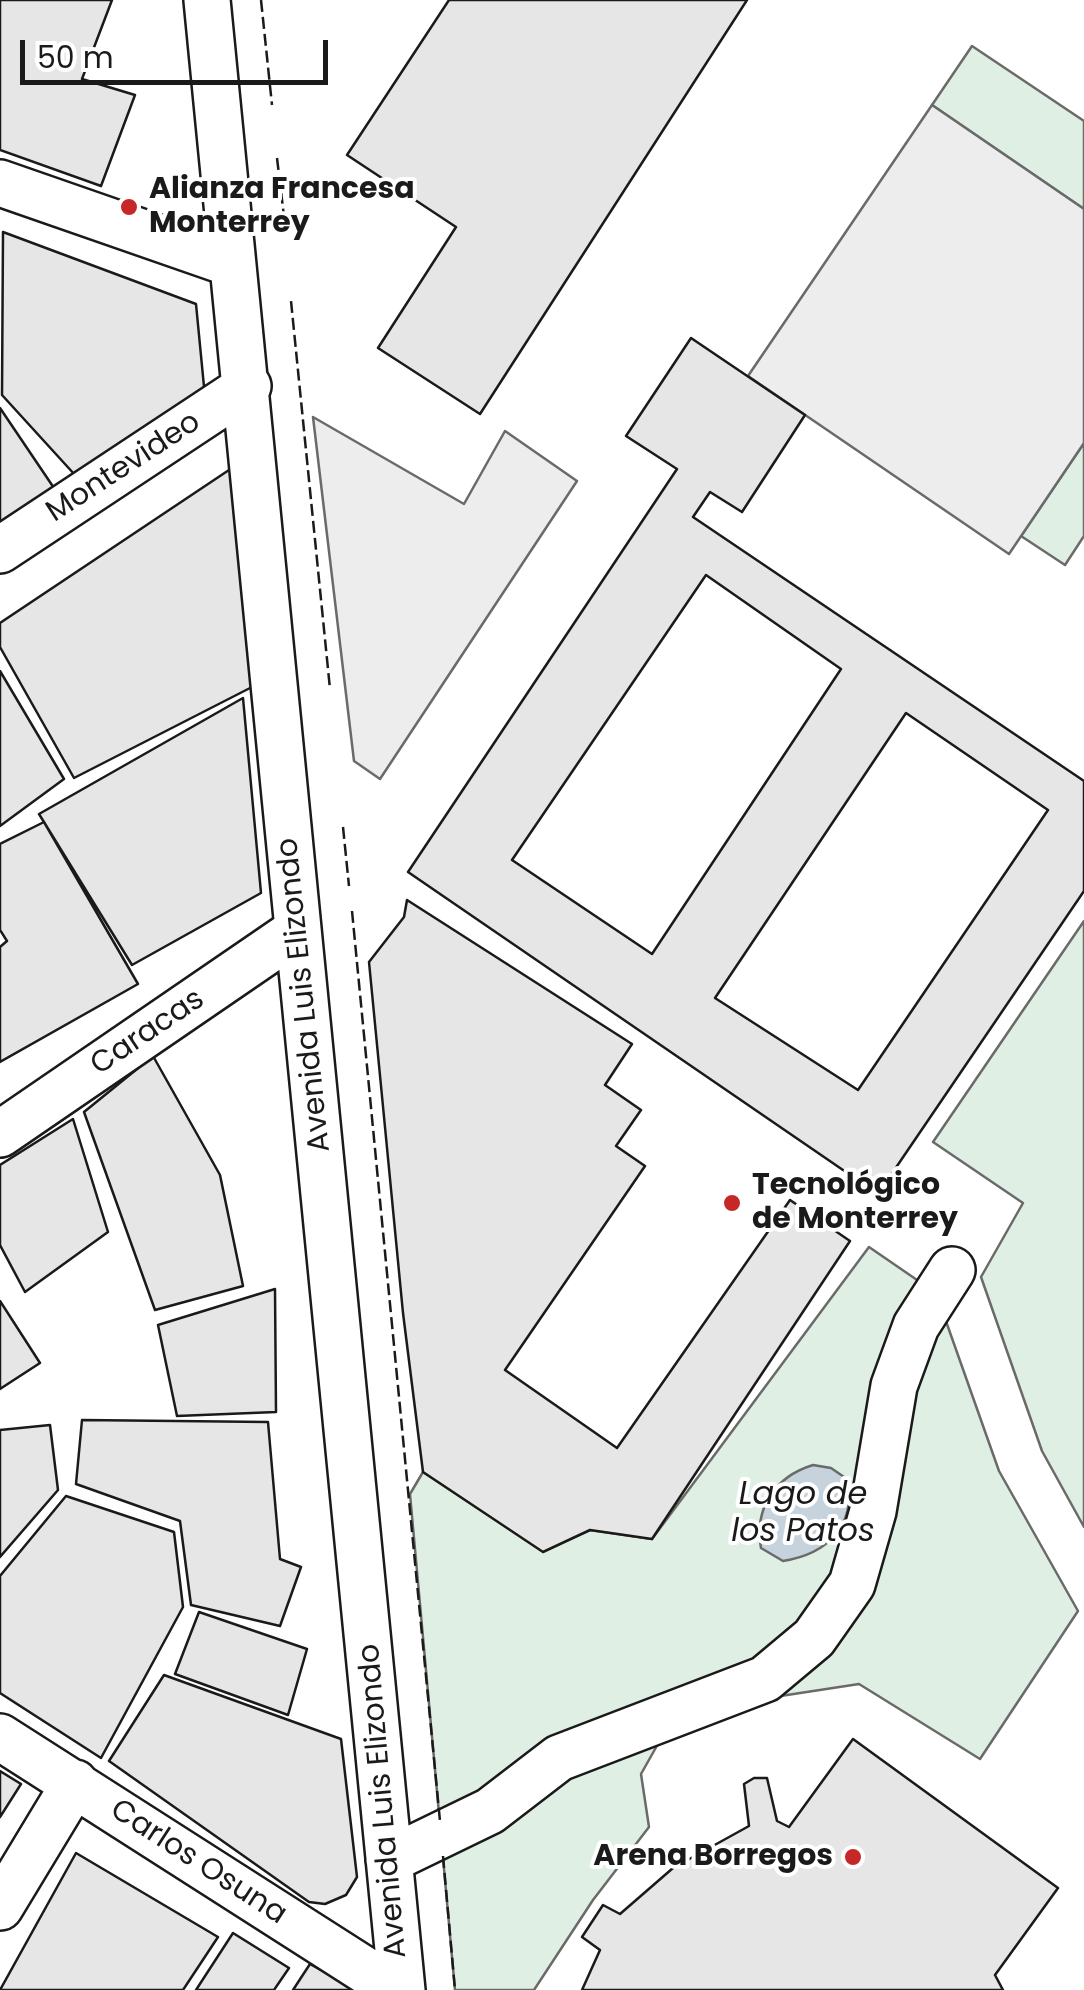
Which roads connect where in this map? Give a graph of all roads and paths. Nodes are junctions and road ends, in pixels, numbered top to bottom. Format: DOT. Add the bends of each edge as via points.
graph roads {
  1 [pos="207,0"];
  2 [pos="0,183"];
  3 [pos="230,264"];
  4 [pos="248,386"];
  5 [pos="0,550"];
  6 [pos="295,932"];
  7 [pos="0,1134"];
  8 [pos="952,1270"];
  9 [pos="0,1736"];
  10 [pos="75,1784"];
  11 [pos="389,1860"];
  12 [pos="0,1907"];
  13 [pos="399,1990"];
  1 -- 3 [label="street, Avenida Luis Elizondo"];
  2 -- 3 [label="street"];
  3 -- 4 [label="street, Avenida Luis Elizondo"];
  4 -- 5 [label="street, Montevideo"];
  4 -- 6 [label="street, Avenida Luis Elizondo"];
  6 -- 7 [label="street, Caracas"];
  6 -- 11 [label="street, Avenida Luis Elizondo" via="322,1138"];
  8 -- 11 [label="street" via="916,1326 894,1386 852,1584 814,1638 765,1678 559,1758 490,1811"];
  9 -- 10 [label="street, Carlos Osuna"];
  10 -- 12 [label="street"];
  10 -- 13 [label="street, Carlos Osuna"];
  11 -- 13 [label="street, Avenida Luis Elizondo"];
}
